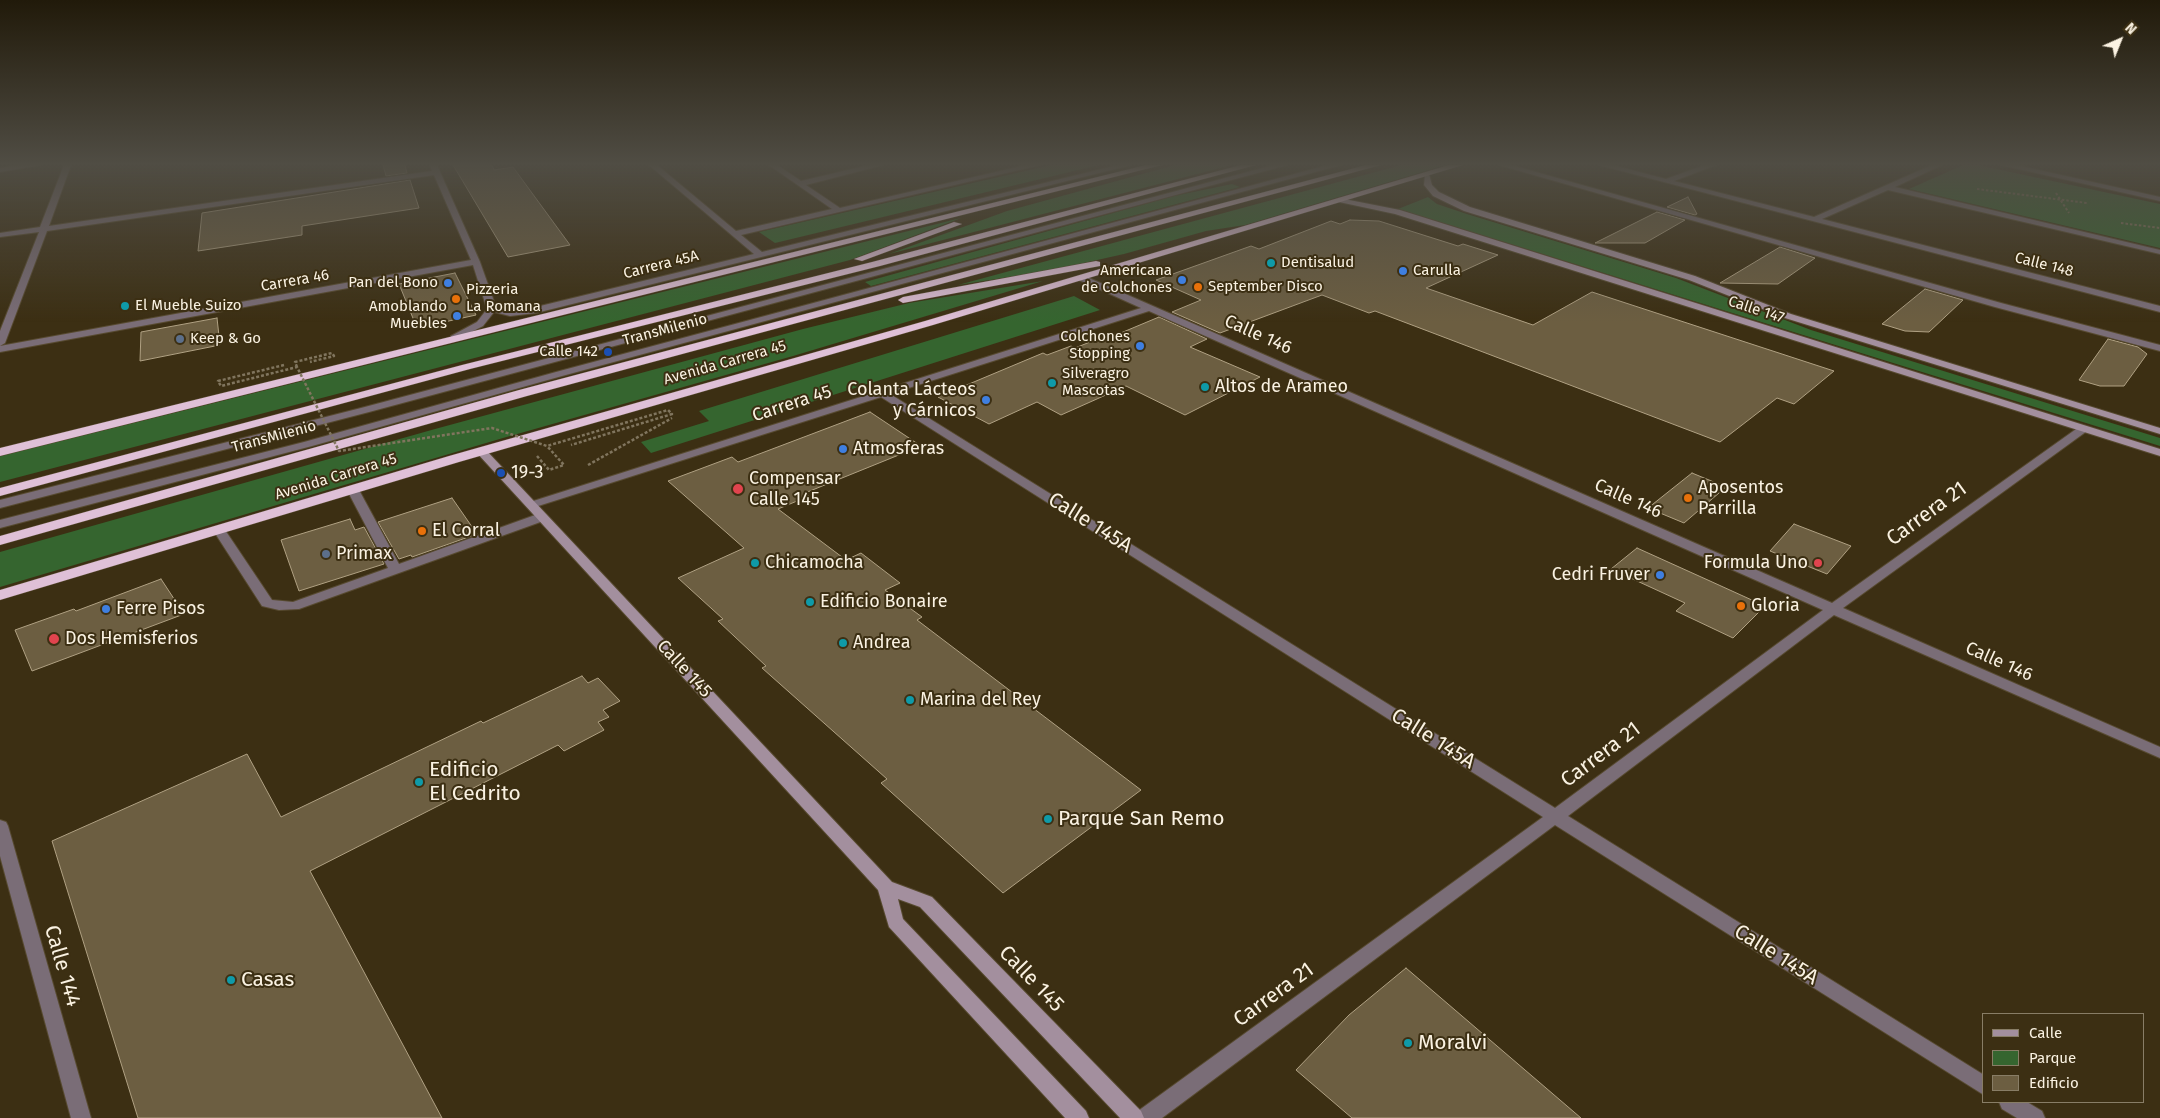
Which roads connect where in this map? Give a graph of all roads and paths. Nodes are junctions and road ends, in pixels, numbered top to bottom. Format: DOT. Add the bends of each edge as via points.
graph roads {
  1 [pos="48,217"];
  2 [pos="120,217"];
  3 [pos="456,217"];
  4 [pos="714,217"];
  5 [pos="807,217"];
  6 [pos="916,217"];
  7 [pos="950,217"];
  8 [pos="976,217"];
  9 [pos="1054,217"];
  10 [pos="1091,217"];
  11 [pos="1145,217"];
  12 [pos="1184,217"];
  13 [pos="1283,217"];
  14 [pos="1413,217"];
  15 [pos="1491,217"];
  16 [pos="1685,217"];
  17 [pos="1803,217"];
  18 [pos="1821,217"];
  19 [pos="2013,217"];
  20 [pos="1814,220"];
  21 [pos="43,229"];
  22 [pos="734,234"];
  23 [pos="0,235"];
  24 [pos="1192,244"];
  25 [pos="2160,252"];
  26 [pos="760,255"];
  27 [pos="476,262"];
  28 [pos="1082,278"];
  29 [pos="779,288"];
  30 [pos="1149,308"];
  31 [pos="492,309"];
  32 [pos="2160,309"];
  33 [pos="810,316"];
  34 [pos="454,338"];
  35 [pos="0,343"];
  36 [pos="2160,348"];
  37 [pos="0,349"];
  38 [pos="310,362"];
  39 [pos="284,365"];
  40 [pos="297,367"];
  41 [pos="882,392"];
  42 [pos="2083,429"];
  43 [pos="2160,431"];
  44 [pos="571,445"];
  45 [pos="547,446"];
  46 [pos="0,452"];
  47 [pos="481,452"];
  48 [pos="2160,453"];
  49 [pos="537,456"];
  50 [pos="352,490"];
  51 [pos="0,492"];
  52 [pos="0,504"];
  53 [pos="531,505"];
  54 [pos="542,517"];
  55 [pos="0,524"];
  56 [pos="219,530"];
  57 [pos="0,541"];
  58 [pos="395,570"];
  59 [pos="0,595"];
  60 [pos="1833,609"];
  61 [pos="2160,754"];
  62 [pos="1556,816"];
  63 [pos="0,827"];
  64 [pos="886,887"];
  65 [pos="1982,1085"];
  66 [pos="2011,1103"];
  67 [pos="81,1118"];
  68 [pos="1078,1118"];
  69 [pos="1134,1118"];
  70 [pos="1145,1118"];
  71 [pos="2035,1118"];
  1 -- 21 [label="street"];
  2 -- 21 [label="street"];
  3 -- 27 [label="street"];
  4 -- 22 [label="street"];
  5 -- 22 [label="street"];
  6 -- 26 [label="street, Carrera 45A"];
  7 -- 34 [label="highway"];
  8 -- 29 [label="highway"];
  9 -- 29 [label="highway"];
  10 -- 52 [label="street, TransMilenio"];
  11 -- 55 [label="street, TransMilenio"];
  12 -- 33 [label="highway, Avenida Carrera 45"];
  13 -- 24 [label="highway, Avenida Carrera 45"];
  14 -- 42 [label="main road, Calle 147"];
  15 -- 43 [label="main road, Calle 147" via="1692,278 1788,316"];
  16 -- 36 [label="street"];
  17 -- 20 [label="street, Calle 148"];
  18 -- 20 [label="street"];
  19 -- 25 [label="street"];
  20 -- 32 [label="street, Calle 148"];
  21 -- 23 [label="street"];
  21 -- 35 [label="street"];
  22 -- 26 [label="street"];
  24 -- 28 [label="highway, Avenida Carrera 45"];
  24 -- 33 [label="highway" via="991,285"];
  26 -- 31 [label="street, Carrera 45A" via="536,310 510,313"];
  27 -- 31 [label="street"];
  27 -- 37 [label="street, Carrera 46"];
  28 -- 30 [label="street, Calle 146"];
  28 -- 47 [label="highway, Avenida Carrera 45"];
  29 -- 51 [label="highway"];
  30 -- 41 [label="street, Carrera 45"];
  30 -- 60 [label="street, Calle 146"];
  31 -- 34 [label="street" via="480,324"];
  33 -- 57 [label="highway, Avenida Carrera 45"];
  34 -- 46 [label="highway"];
  38 -- 40 [label="path, bridge" via="334,356 332,353 295,362"];
  39 -- 40 [label="path, bridge" via="218,381 221,386"];
  40 -- 45 [label="path, bridge" via="338,451 492,428"];
  41 -- 53 [label="street, Carrera 45"];
  41 -- 62 [label="street, Calle 145A"];
  42 -- 48 [label="main road, Calle 147"];
  42 -- 60 [label="street, Carrera 21"];
  44 -- 45 [label="path, bridge" via="672,414 668,410"];
  45 -- 49 [label="path, bridge" via="564,465 549,470"];
  47 -- 50 [label="highway, Avenida Carrera 45"];
  47 -- 53 [label="main road, Calle 145"];
  50 -- 56 [label="highway, Avenida Carrera 45"];
  50 -- 58 [label="street"];
  53 -- 54 [label="main road, Calle 145"];
  54 -- 58 [label="street"];
  54 -- 64 [label="main road, Calle 145"];
  56 -- 58 [label="street" via="267,604 294,606"];
  56 -- 59 [label="highway, Avenida Carrera 45"];
  60 -- 61 [label="street, Calle 146"];
  60 -- 62 [label="street, Carrera 21"];
  62 -- 65 [label="street, Calle 145A"];
  62 -- 70 [label="street, Carrera 21"];
  63 -- 67 [label="street, Calle 144"];
  64 -- 68 [label="main road, Calle 145" via="896,922"];
  64 -- 69 [label="main road, Calle 145" via="926,902"];
  66 -- 71 [label="street"];
}
